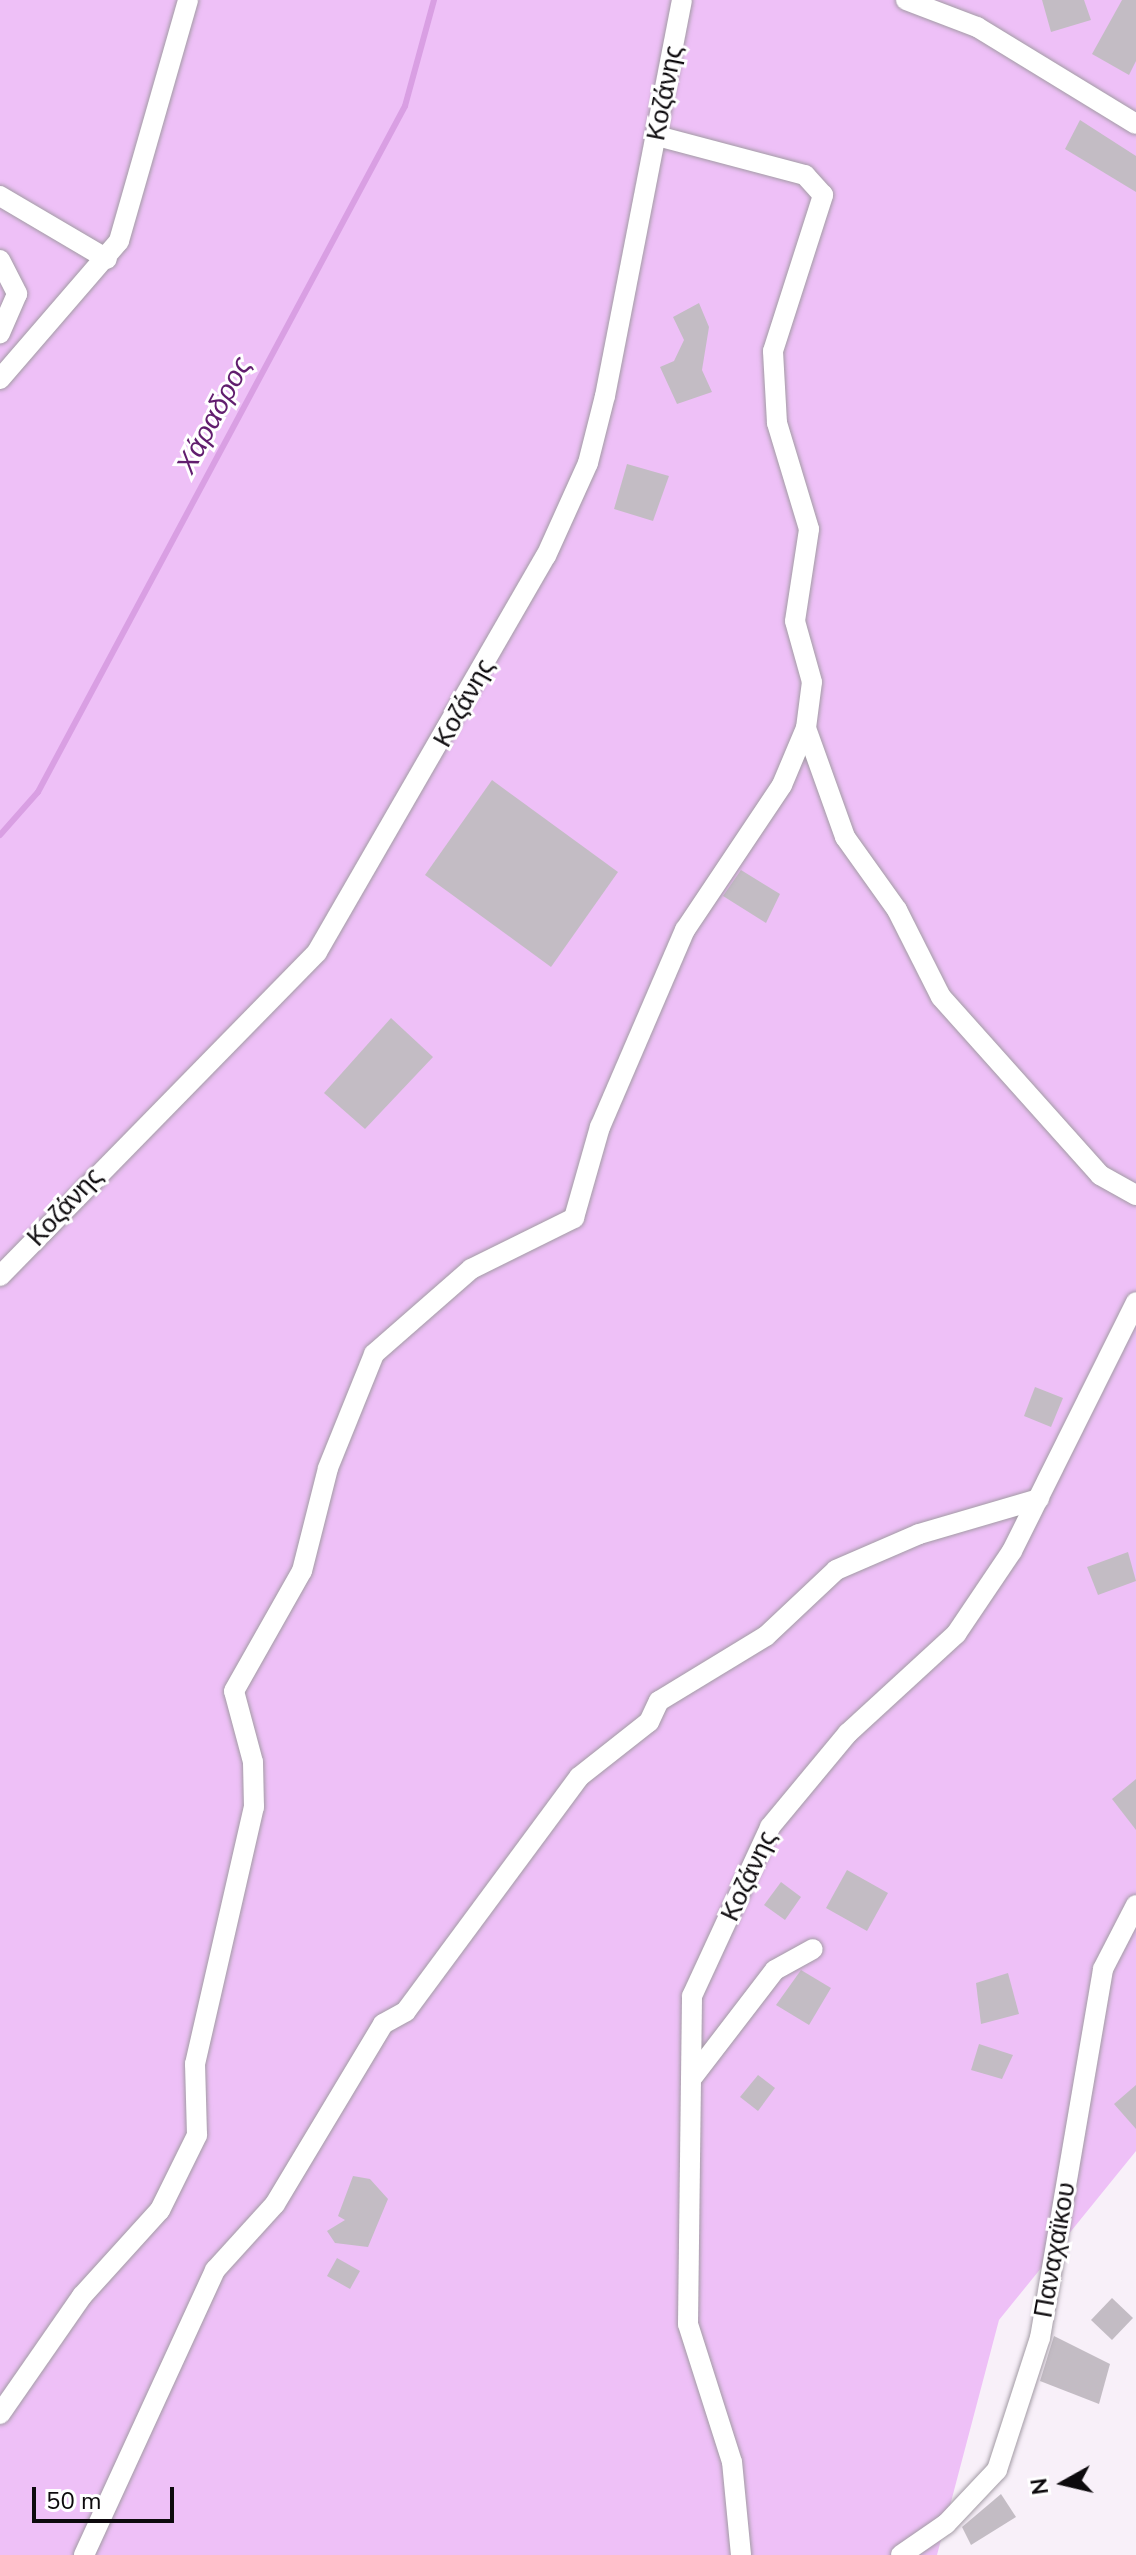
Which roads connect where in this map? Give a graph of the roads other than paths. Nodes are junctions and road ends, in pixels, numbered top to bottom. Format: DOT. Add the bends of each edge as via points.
graph roads {
  1 [pos="188,0"];
  2 [pos="682,0"];
  3 [pos="906,0"];
  4 [pos="1136,124"];
  5 [pos="657,136"];
  6 [pos="0,196"];
  7 [pos="107,259"];
  8 [pos="0,260"];
  9 [pos="0,333"];
  10 [pos="0,379"];
  11 [pos="806,728"];
  12 [pos="1136,1195"];
  13 [pos="0,1276"];
  14 [pos="1136,1302"];
  15 [pos="1039,1499"];
  16 [pos="1136,1905"];
  17 [pos="813,1949"];
  18 [pos="692,2078"];
  19 [pos="0,2414"];
  20 [pos="84,2555"];
  21 [pos="741,2555"];
  22 [pos="901,2555"];
  1 -- 7 [label="street" via="126,224"];
  2 -- 5 [label="street, Κοζάνης"];
  3 -- 4 [label="street" via="977,27"];
  5 -- 11 [label="street" via="805,175 823,195 773,351 777,423 809,529 795,621 812,682"];
  5 -- 13 [label="street, Κοζάνης" via="605,396 576,494 366,875 296,979"];
  6 -- 7 [label="street"];
  7 -- 10 [label="street"];
  8 -- 9 [label="street" via="17,294"];
  11 -- 12 [label="street" via="845,837 897,910 941,997 1100,1175"];
  11 -- 19 [label="street" via="777,793 685,930 600,1127 574,1218 471,1269 374,1354 328,1468 302,1571 234,1691 253,1762 254,1807 195,2064 197,2135 160,2210 82,2296"];
  14 -- 15 [label="street, Κοζάνης"];
  15 -- 18 [label="street, Κοζάνης" via="956,1634 848,1733 770,1827 692,1996"];
  15 -- 20 [label="street" via="919,1534 836,1570 766,1636 659,1701 649,1722 579,1777 406,2011 368,2045 275,2204 215,2270"];
  16 -- 22 [label="street, Παναχαϊκου" via="1103,1969 1040,2338 997,2470 946,2524"];
  17 -- 18 [label="street" via="775,1970"];
  18 -- 21 [label="street, Κοζάνης" via="688,2324 732,2462"];
}
